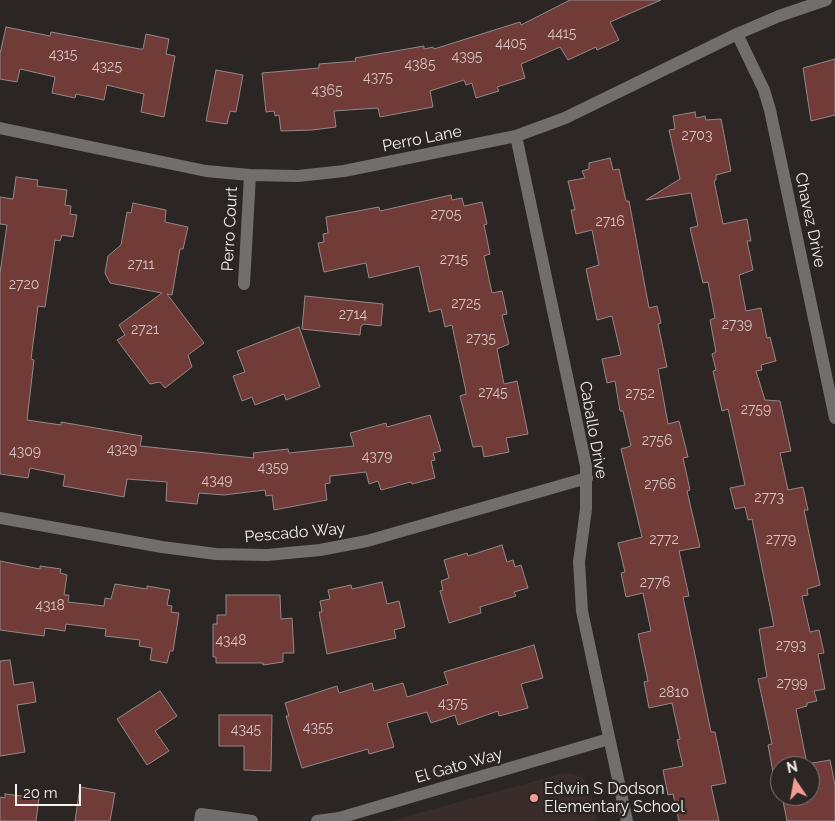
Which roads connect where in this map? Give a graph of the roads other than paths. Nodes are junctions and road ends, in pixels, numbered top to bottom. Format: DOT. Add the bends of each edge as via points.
graph roads {
  1 [pos="826,0"];
  2 [pos="738,34"];
  3 [pos="0,128"];
  4 [pos="516,136"];
  5 [pos="250,176"];
  6 [pos="244,284"];
  7 [pos="835,418"];
  8 [pos="587,478"];
  9 [pos="0,518"];
  10 [pos="609,739"];
  11 [pos="200,818"];
  12 [pos="252,821"];
  13 [pos="317,821"];
  14 [pos="627,821"];
  1 -- 2 [label="street, Perro Lane"];
  2 -- 4 [label="street, Perro Lane" via="565,118"];
  2 -- 7 [label="street, Chavez Drive" via="770,110"];
  3 -- 5 [label="street, Perro Lane" via="206,171"];
  4 -- 5 [label="street, Perro Lane" via="344,171 298,176"];
  4 -- 8 [label="street, Caballo Drive"];
  5 -- 6 [label="street, Perro Court"];
  8 -- 9 [label="street, Pescado Way" via="367,541 267,555 216,554 162,547"];
  8 -- 10 [label="street, Caballo Drive" via="579,562 582,611"];
  10 -- 13 [label="street, El Gato Way" via="339,818"];
  10 -- 14 [label="street, Caballo Drive"];
  11 -- 12 [label="street"];
}
